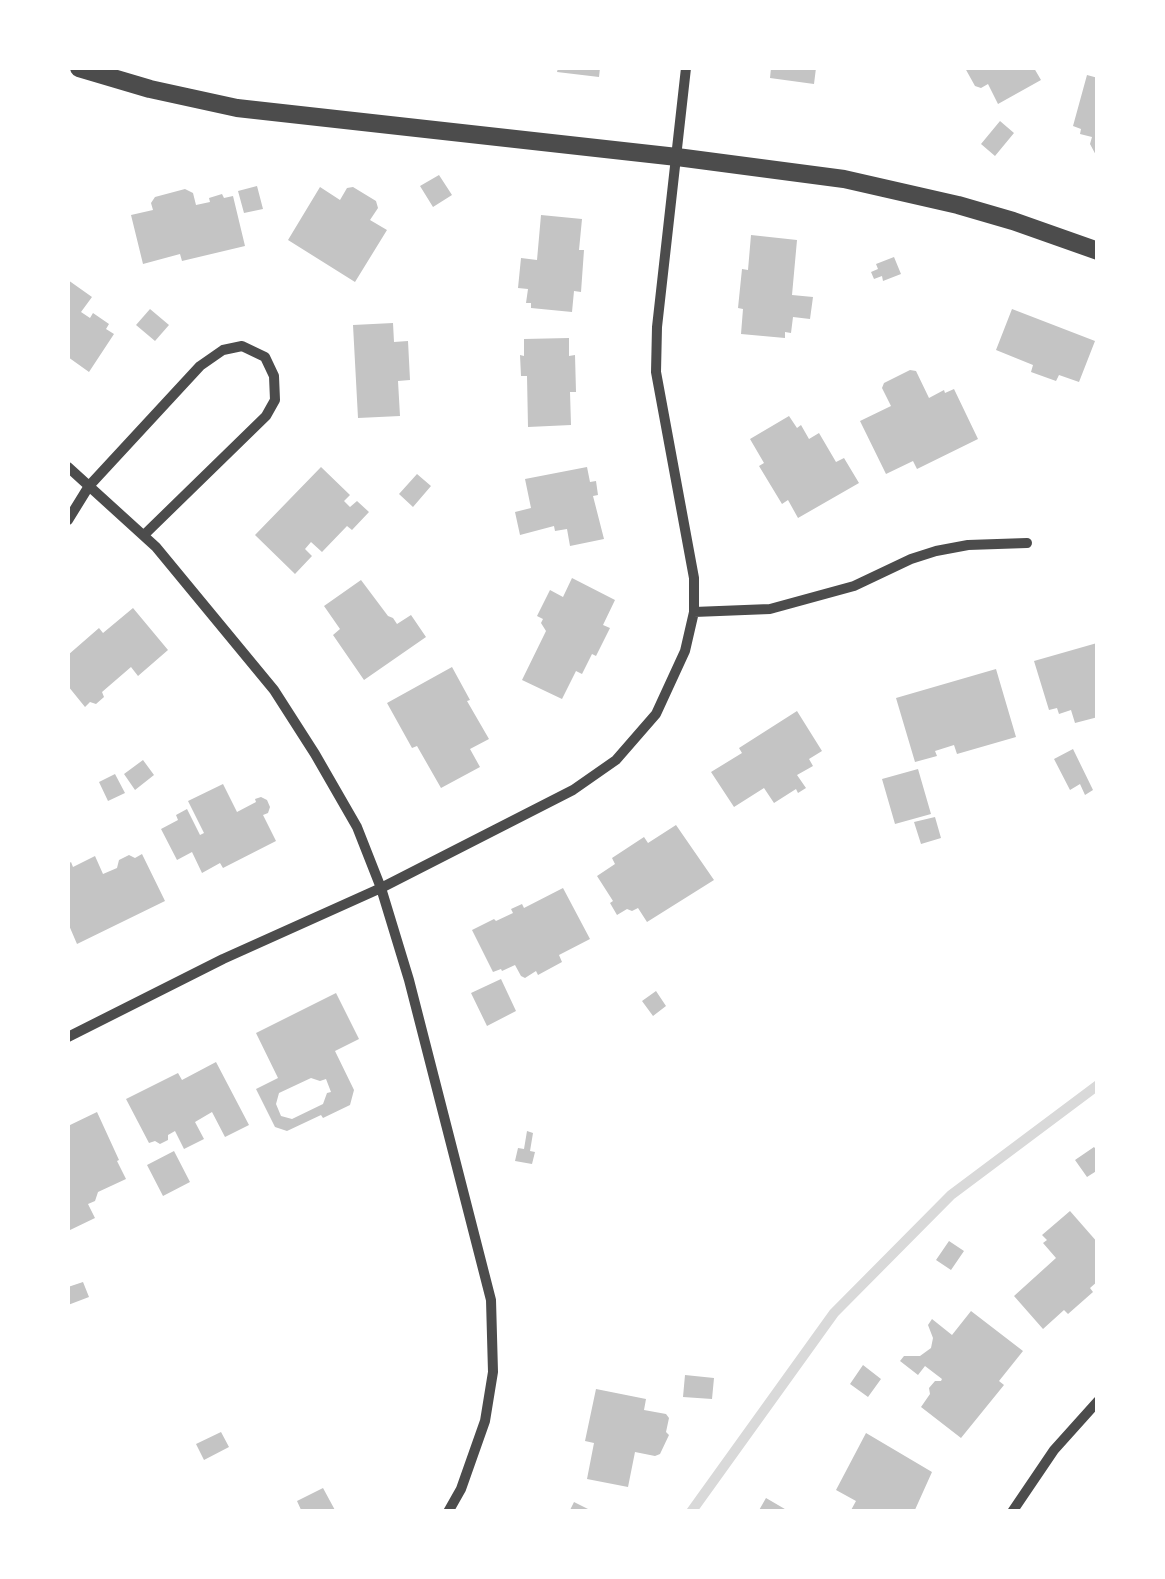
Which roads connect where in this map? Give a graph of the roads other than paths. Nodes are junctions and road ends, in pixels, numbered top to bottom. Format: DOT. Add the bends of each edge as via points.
graph roads {
  1 [pos="79,68"];
  2 [pos="686,68"];
  3 [pos="677,157"];
  4 [pos="1098,251"];
  5 [pos="68,467"];
  6 [pos="89,486"];
  7 [pos="68,520"];
  8 [pos="145,534"];
  9 [pos="1027,543"];
  10 [pos="694,612"];
  11 [pos="382,888"];
  12 [pos="68,1037"];
  13 [pos="1098,1401"];
  14 [pos="448,1512"];
  15 [pos="1012,1512"];
  1 -- 3 [label="street" via="236,108"];
  2 -- 3 [label="street"];
  3 -- 4 [label="street" via="901,192"];
  3 -- 10 [label="street" via="656,372 694,578"];
  5 -- 6 [label="street"];
  6 -- 7 [label="street"];
  6 -- 8 [label="street"];
  6 -- 8 [label="street" via="200,366 242,346 264,357 275,400 266,416"];
  8 -- 11 [label="street" via="274,690 357,827"];
  9 -- 10 [label="street" via="936,551 854,586 770,609"];
  10 -- 11 [label="street" via="685,652 656,714 616,760 573,790"];
  11 -- 12 [label="street"];
  11 -- 14 [label="street" via="490,1300 493,1372 485,1420"];
  13 -- 15 [label="street"];
}
